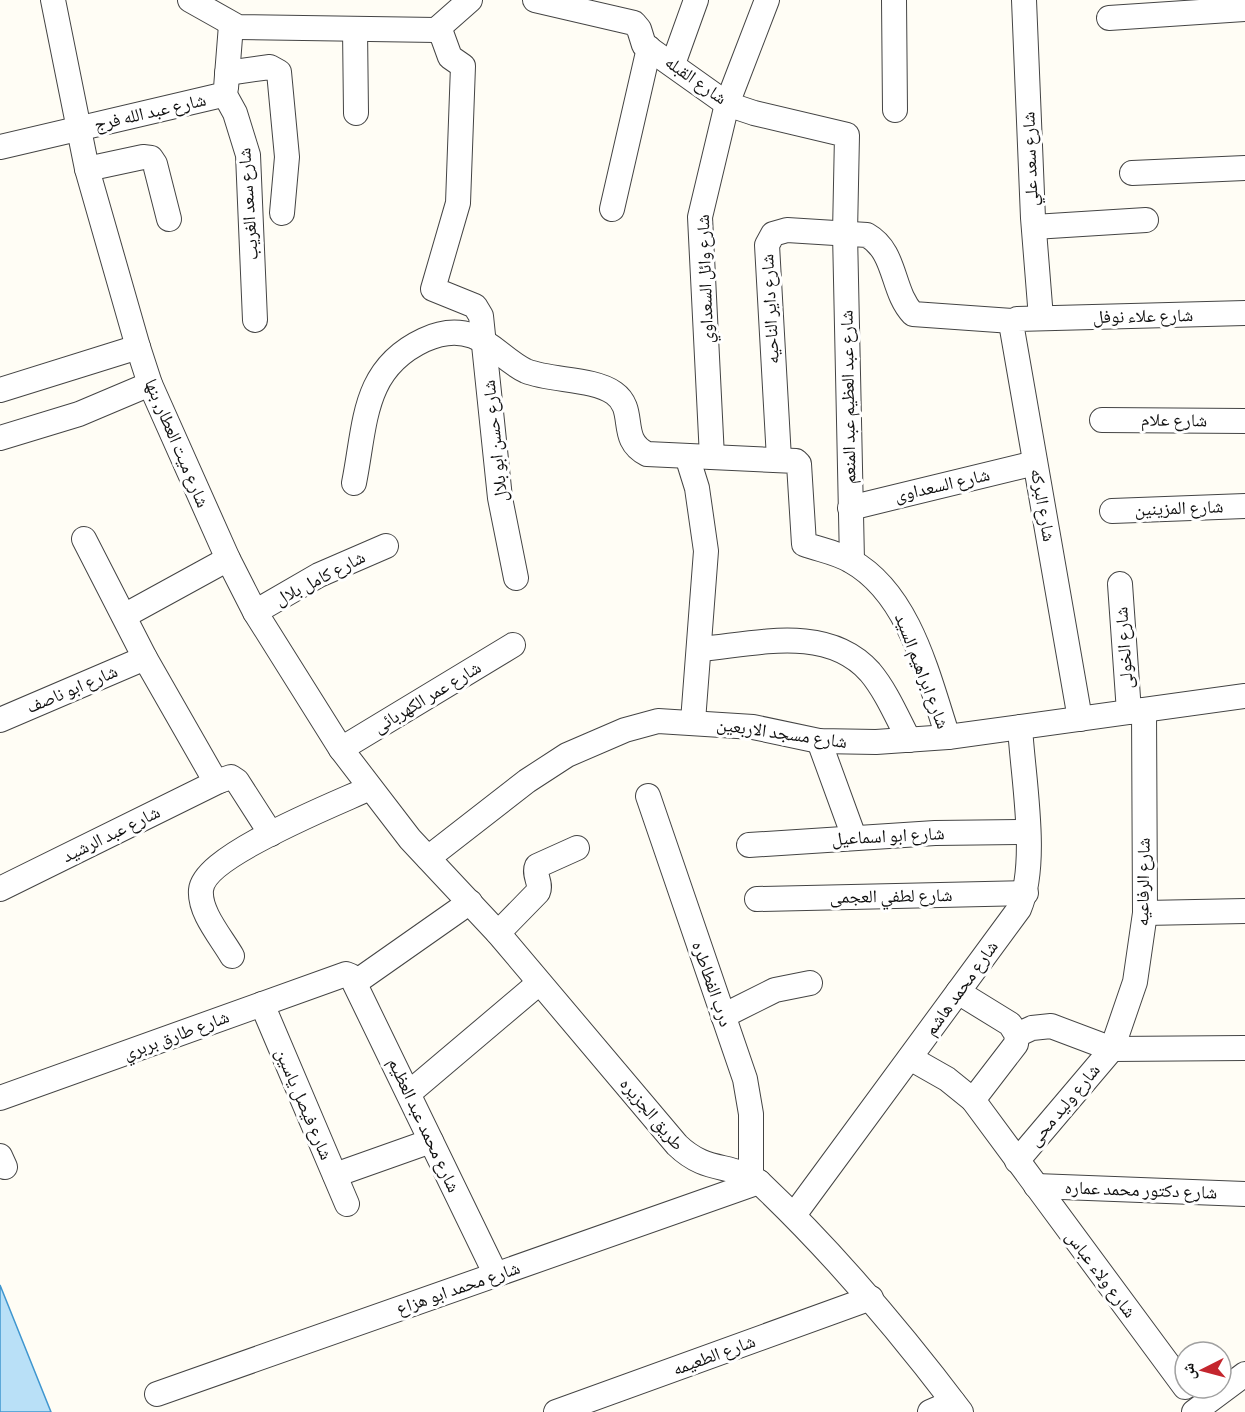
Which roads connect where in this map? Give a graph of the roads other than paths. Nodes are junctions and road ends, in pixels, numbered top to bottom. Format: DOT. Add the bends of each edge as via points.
graph roads {
  1 [pos="53,0"];
  2 [pos="190,0"];
  3 [pos="470,0"];
  4 [pos="535,0"];
  5 [pos="696,0"];
  6 [pos="767,0"];
  7 [pos="894,0"];
  8 [pos="1024,0"];
  9 [pos="1245,9"];
  10 [pos="1109,18"];
  11 [pos="231,25"];
  12 [pos="355,29"];
  13 [pos="436,30"];
  14 [pos="649,48"];
  15 [pos="673,64"];
  16 [pos="225,83"];
  17 [pos="727,104"];
  18 [pos="895,110"];
  19 [pos="356,113"];
  20 [pos="79,129"];
  21 [pos="0,147"];
  22 [pos="1245,168"];
  23 [pos="87,169"];
  24 [pos="1132,173"];
  25 [pos="612,209"];
  26 [pos="282,213"];
  27 [pos="169,219"];
  28 [pos="1146,219"];
  29 [pos="1034,227"];
  30 [pos="845,233"];
  31 [pos="1245,313"];
  32 [pos="1041,318"];
  33 [pos="255,320"];
  34 [pos="1012,321"];
  35 [pos="485,343"];
  36 [pos="138,347"];
  37 [pos="150,384"];
  38 [pos="0,390"];
  39 [pos="1102,420"];
  40 [pos="1245,421"];
  41 [pos="0,438"];
  42 [pos="687,456"];
  43 [pos="712,457"];
  44 [pos="778,459"];
  45 [pos="1035,463"];
  46 [pos="354,483"];
  47 [pos="1245,506"];
  48 [pos="850,508"];
  49 [pos="1112,511"];
  50 [pos="84,539"];
  51 [pos="386,546"];
  52 [pos="228,559"];
  53 [pos="852,561"];
  54 [pos="516,578"];
  55 [pos="1120,584"];
  56 [pos="255,612"];
  57 [pos="124,616"];
  58 [pos="513,645"];
  59 [pos="699,649"];
  60 [pos="145,658"];
  61 [pos="1245,696"];
  62 [pos="1136,711"];
  63 [pos="1080,719"];
  64 [pos="0,720"];
  65 [pos="693,721"];
  66 [pos="1020,727"];
  67 [pos="948,737"];
  68 [pos="909,740"];
  69 [pos="819,741"];
  70 [pos="341,749"];
  71 [pos="221,780"];
  72 [pos="370,788"];
  73 [pos="648,796"];
  74 [pos="1027,832"];
  75 [pos="271,834"];
  76 [pos="854,837"];
  77 [pos="410,839"];
  78 [pos="749,844"];
  79 [pos="577,848"];
  80 [pos="428,858"];
  81 [pos="0,889"];
  82 [pos="1026,893"];
  83 [pos="757,899"];
  84 [pos="470,902"];
  85 [pos="1245,911"];
  86 [pos="1144,913"];
  87 [pos="498,933"];
  88 [pos="231,956"];
  89 [pos="353,979"];
  90 [pos="539,983"];
  91 [pos="810,983"];
  92 [pos="958,992"];
  93 [pos="262,1004"];
  94 [pos="723,1016"];
  95 [pos="1017,1035"];
  96 [pos="1245,1048"];
  97 [pos="1112,1049"];
  98 [pos="910,1058"];
  99 [pos="409,1093"];
  100 [pos="0,1098"];
  101 [pos="973,1100"];
  102 [pos="431,1141"];
  103 [pos="1017,1161"];
  104 [pos="335,1175"];
  105 [pos="755,1179"];
  106 [pos="1036,1186"];
  107 [pos="1245,1194"];
  108 [pos="347,1204"];
  109 [pos="794,1215"];
  110 [pos="496,1275"];
  111 [pos="871,1298"];
  112 [pos="1173,1370"];
  113 [pos="1245,1374"];
  114 [pos="157,1394"];
  115 [pos="957,1407"];
  116 [pos="1197,1410"];
  117 [pos="556,1412"];
  118 [pos="930,1412"];
  1 -- 20 [label="street, شارع ميت العطار, بنها"];
  2 -- 11 [label="street"];
  3 -- 13 [label="street"];
  4 -- 14 [label="street, شارع القبله" via="630,21"];
  5 -- 15 [label="street"];
  6 -- 17 [label="street"];
  7 -- 18 [label="street"];
  8 -- 29 [label="street, شارع سعد علي"];
  9 -- 10 [label="street"];
  11 -- 12 [label="street"];
  11 -- 16 [label="street"];
  12 -- 13 [label="street"];
  12 -- 19 [label="street"];
  13 -- 35 [label="street, شارع حسن ابو بلال" via="442,35 450,57 463,66 458,203 434,289 475,306 481,316"];
  14 -- 15 [label="street, شارع القبله"];
  14 -- 25 [label="street"];
  15 -- 17 [label="street, شارع القبله"];
  16 -- 20 [label="street, شارع عبد الله فرج"];
  16 -- 26 [label="street, شارع عبد الله فرج" via="270,67 279,72 287,157"];
  16 -- 33 [label="street, شارع سعد الغريب" via="248,155"];
  17 -- 30 [label="street, شارع القبله" via="847,135"];
  17 -- 43 [label="street, شارع وائل السعداوي" via="700,217"];
  20 -- 21 [label="street, شارع عبد الله فرج"];
  20 -- 23 [label="street, شارع ميت العطار, بنها"];
  22 -- 24 [label="street"];
  23 -- 27 [label="street" via="151,158"];
  23 -- 36 [label="street, شارع ميت العطار, بنها"];
  28 -- 29 [label="street"];
  29 -- 32 [label="street, شارع سعد علي"];
  30 -- 34 [label="street" via="867,235 878,241 913,314"];
  30 -- 44 [label="street, شارع داير الناحيه" via="787,230 769,237"];
  30 -- 48 [label="street, شارع عبد العظيم عبد المنعم"];
  31 -- 32 [label="street, شارع علاء نوفل"];
  32 -- 34 [label="street"];
  34 -- 45 [label="street, شارع البركه"];
  35 -- 42 [label="street" via="530,372 604,388 624,405 631,440 640,451 654,456"];
  35 -- 46 [label="street" via="471,335 446,333 416,344 392,360 376,383"];
  35 -- 54 [label="street, شارع حسن ابو بلال" via="500,498"];
  36 -- 37 [label="street, شارع ميت العطار, بنها"];
  36 -- 38 [label="street"];
  37 -- 41 [label="street" via="79,414"];
  37 -- 52 [label="street, شارع ميت العطار, بنها"];
  39 -- 40 [label="street, شارع علام"];
  42 -- 43 [label="street"];
  42 -- 59 [label="street" via="697,488 706,551"];
  43 -- 44 [label="street"];
  44 -- 53 [label="street, شارع ابراهيم السيد" via="799,464 804,544"];
  45 -- 48 [label="street, شارع السعداوى"];
  45 -- 63 [label="street, شارع البركه"];
  47 -- 49 [label="street, شارع المزينين"];
  48 -- 53 [label="street, شارع عبد العظيم عبد المنعم"];
  50 -- 57 [label="street"];
  51 -- 56 [label="street, شارع كامل بلال" via="319,575"];
  52 -- 56 [label="street, شارع ميت العطار, بنها"];
  52 -- 57 [label="street"];
  53 -- 67 [label="street, شارع ابراهيم السيد" via="882,584 903,613"];
  55 -- 62 [label="street, شارع الخولى"];
  56 -- 70 [label="street, شارع ميت العطار, بنها"];
  57 -- 60 [label="street"];
  58 -- 70 [label="street, شارع عمر الكهربائى"];
  59 -- 65 [label="street"];
  59 -- 68 [label="street" via="792,640 829,645 847,653 870,673"];
  60 -- 64 [label="street, شارع ابو ناصف"];
  60 -- 71 [label="street" via="213,777"];
  61 -- 62 [label="street, شارع مسجد الاربعين"];
  62 -- 63 [label="street, شارع مسجد الاربعين"];
  62 -- 86 [label="street, شارع الرفاعيه"];
  63 -- 66 [label="street, شارع مسجد الاربعين"];
  65 -- 69 [label="street, شارع مسجد الاربعين"];
  65 -- 80 [label="street, شارع مسجد الاربعين" via="658,721 625,730 567,755"];
  66 -- 67 [label="street, شارع مسجد الاربعين"];
  66 -- 74 [label="street, شارع محمد هاشم"];
  67 -- 68 [label="street, شارع مسجد الاربعين"];
  68 -- 69 [label="street, شارع مسجد الاربعين"];
  69 -- 76 [label="street"];
  70 -- 72 [label="street, شارع ميت العطار, بنها"];
  71 -- 75 [label="street" via="231,777 237,781"];
  71 -- 81 [label="street, شارع عبد الرشيد"];
  72 -- 75 [label="street"];
  72 -- 77 [label="street, شارع ميت العطار, بنها"];
  73 -- 94 [label="street, درب الفطاطره"];
  74 -- 76 [label="street, شارع ابو اسماعيل"];
  74 -- 82 [label="street, شارع محمد هاشم" via="1030,865"];
  75 -- 88 [label="street" via="219,864 202,884 205,908"];
  76 -- 78 [label="street, شارع ابو اسماعيل"];
  77 -- 80 [label="street, طريق الجزيره"];
  79 -- 87 [label="street" via="537,866 538,892"];
  80 -- 84 [label="street, طريق الجزيره"];
  82 -- 83 [label="street, شارع لطفي العجمى"];
  82 -- 92 [label="street, شارع محمد هاشم" via="1019,909"];
  84 -- 87 [label="street, طريق الجزيره"];
  84 -- 89 [label="street"];
  85 -- 86 [label="street"];
  86 -- 97 [label="street, شارع الرفاعيه" via="1135,982"];
  87 -- 90 [label="street, طريق الجزيره"];
  89 -- 93 [label="street, شارع طارق بربري" via="346,974"];
  89 -- 99 [label="street, شارع محمد عبد العظيم"];
  90 -- 99 [label="street"];
  90 -- 105 [label="street, طريق الجزيره" via="687,1155"];
  91 -- 94 [label="street" via="775,990"];
  92 -- 95 [label="street" via="1010,1024"];
  92 -- 98 [label="street, شارع محمد هاشم"];
  93 -- 100 [label="street, شارع طارق بربري"];
  93 -- 104 [label="street, شارع فيصل ياسين"];
  94 -- 105 [label="street, درب الفطاطره" via="749,1096"];
  95 -- 97 [label="street" via="1051,1026"];
  95 -- 101 [label="street" via="1016,1044"];
  96 -- 97 [label="street"];
  97 -- 103 [label="street, شارع وليد محى"];
  98 -- 101 [label="street, شارع ولاء عباس" via="947,1079"];
  98 -- 109 [label="street, شارع محمد هاشم"];
  99 -- 102 [label="street, شارع محمد عبد العظيم"];
  101 -- 103 [label="street, شارع ولاء عباس"];
  102 -- 104 [label="street"];
  102 -- 110 [label="street, شارع محمد عبد العظيم"];
  103 -- 106 [label="street, شارع ولاء عباس"];
  104 -- 108 [label="street, شارع فيصل ياسين"];
  105 -- 109 [label="street, طريق الجزيره"];
  105 -- 110 [label="street, شارع محمد ابو هزاع"];
  106 -- 107 [label="street, شارع دكتور محمد عماره"];
  106 -- 112 [label="street, شارع ولاء عباس"];
  109 -- 111 [label="street, طريق الجزيره"];
  110 -- 114 [label="street, شارع محمد ابو هزاع"];
  111 -- 115 [label="street, طريق الجزيره"];
  111 -- 117 [label="street, شارع الطعيمه"];
  113 -- 116 [label="street"];
  115 -- 118 [label="street"];
}
